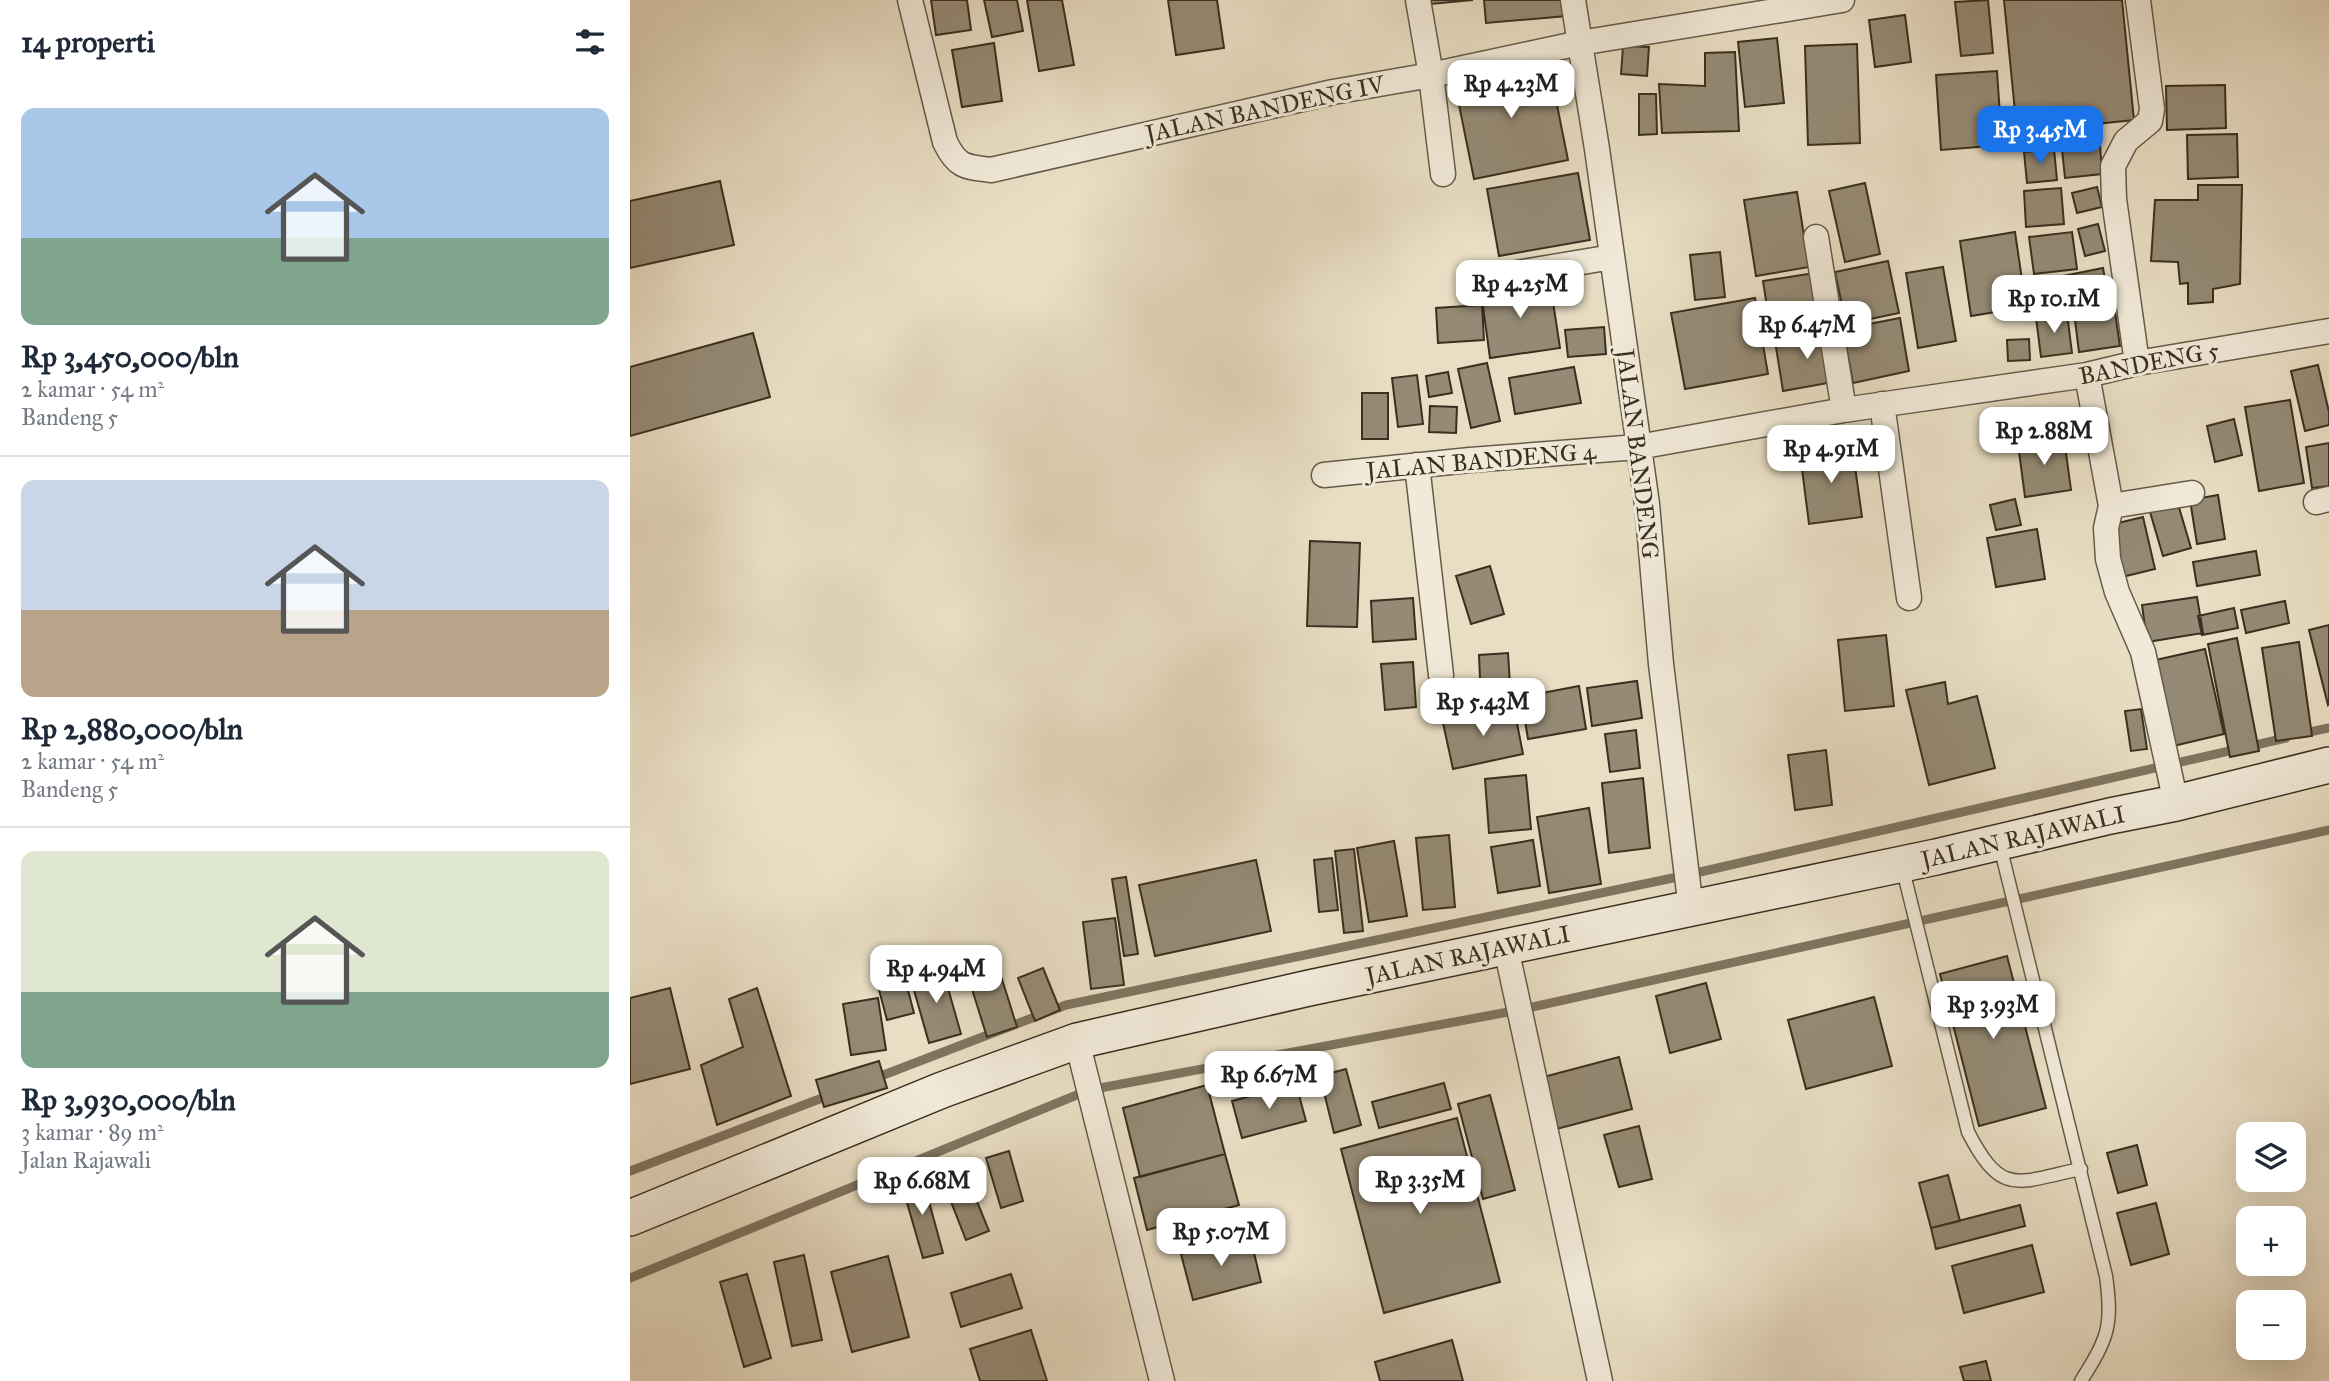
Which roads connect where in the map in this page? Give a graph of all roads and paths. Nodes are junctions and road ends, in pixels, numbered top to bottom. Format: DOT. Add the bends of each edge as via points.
graph roads {
  1 [pos="910,0"];
  2 [pos="1418,0"];
  3 [pos="1573,0"];
  4 [pos="2138,0"];
  5 [pos="1829,1"];
  6 [pos="1580,43"];
  7 [pos="1431,75"];
  8 [pos="1443,174"];
  9 [pos="1816,237"];
  10 [pos="1612,257"];
  11 [pos="1511,274"];
  12 [pos="2329,331"];
  13 [pos="2137,363"];
  14 [pos="2087,375"];
  15 [pos="1881,404"];
  16 [pos="1844,410"];
  17 [pos="1638,447"];
  18 [pos="1417,465"];
  19 [pos="1324,475"];
  20 [pos="2192,493"];
  21 [pos="2111,506"];
  22 [pos="1909,598"];
  23 [pos="1441,675"];
  24 [pos="2329,765"];
  25 [pos="2176,803"];
  26 [pos="1999,842"];
  27 [pos="1901,864"];
  28 [pos="1691,909"];
  29 [pos="1506,948"];
  30 [pos="1077,1041"];
  31 [pos="2081,1169"];
  32 [pos="630,1218"];
  33 [pos="1162,1381"];
  34 [pos="1600,1381"];
  35 [pos="2081,1381"];
  1 -- 7 [label="street, JALAN BANDENG IV" via="945,142 953,159 970,168 991,170 1333,92"];
  2 -- 7 [label="street"];
  3 -- 6 [label="street, JALAN BANDENG"];
  4 -- 13 [label="street" via="2152,109 2150,121 2126,141 2113,166"];
  5 -- 6 [label="street, JALAN BANDENG IV"];
  6 -- 7 [label="street, JALAN BANDENG IV"];
  6 -- 10 [label="street, JALAN BANDENG"];
  7 -- 8 [label="street"];
  9 -- 16 [label="street"];
  10 -- 11 [label="street"];
  10 -- 17 [label="street, JALAN BANDENG"];
  12 -- 13 [label="street, BANDENG 5"];
  13 -- 14 [label="street, BANDENG 5"];
  14 -- 15 [label="street, BANDENG 5"];
  14 -- 21 [label="street"];
  15 -- 16 [label="street, BANDENG 5"];
  15 -- 22 [label="street"];
  16 -- 17 [label="street, BANDENG 5"];
  17 -- 18 [label="street, JALAN BANDENG 4"];
  17 -- 28 [label="street, JALAN BANDENG"];
  18 -- 19 [label="street, JALAN BANDENG 4"];
  18 -- 23 [label="street"];
  20 -- 21 [label="street"];
  21 -- 25 [label="street" via="2106,528 2108,559 2143,652"];
  24 -- 25 [label="main road, JALAN RAJAWALI"];
  25 -- 26 [label="main road, JALAN RAJAWALI"];
  26 -- 27 [label="main road, JALAN RAJAWALI"];
  26 -- 31 [label="lane"];
  27 -- 28 [label="main road, JALAN RAJAWALI"];
  27 -- 31 [label="lane" via="1968,1132 1979,1154 1994,1173 2014,1182"];
  28 -- 29 [label="main road, JALAN RAJAWALI"];
  29 -- 30 [label="main road, JALAN RAJAWALI"];
  29 -- 34 [label="street"];
  30 -- 32 [label="main road, JALAN RAJAWALI" via="942,1090"];
  30 -- 33 [label="street"];
  31 -- 35 [label="lane" via="2111,1312 2102,1348"];
}
